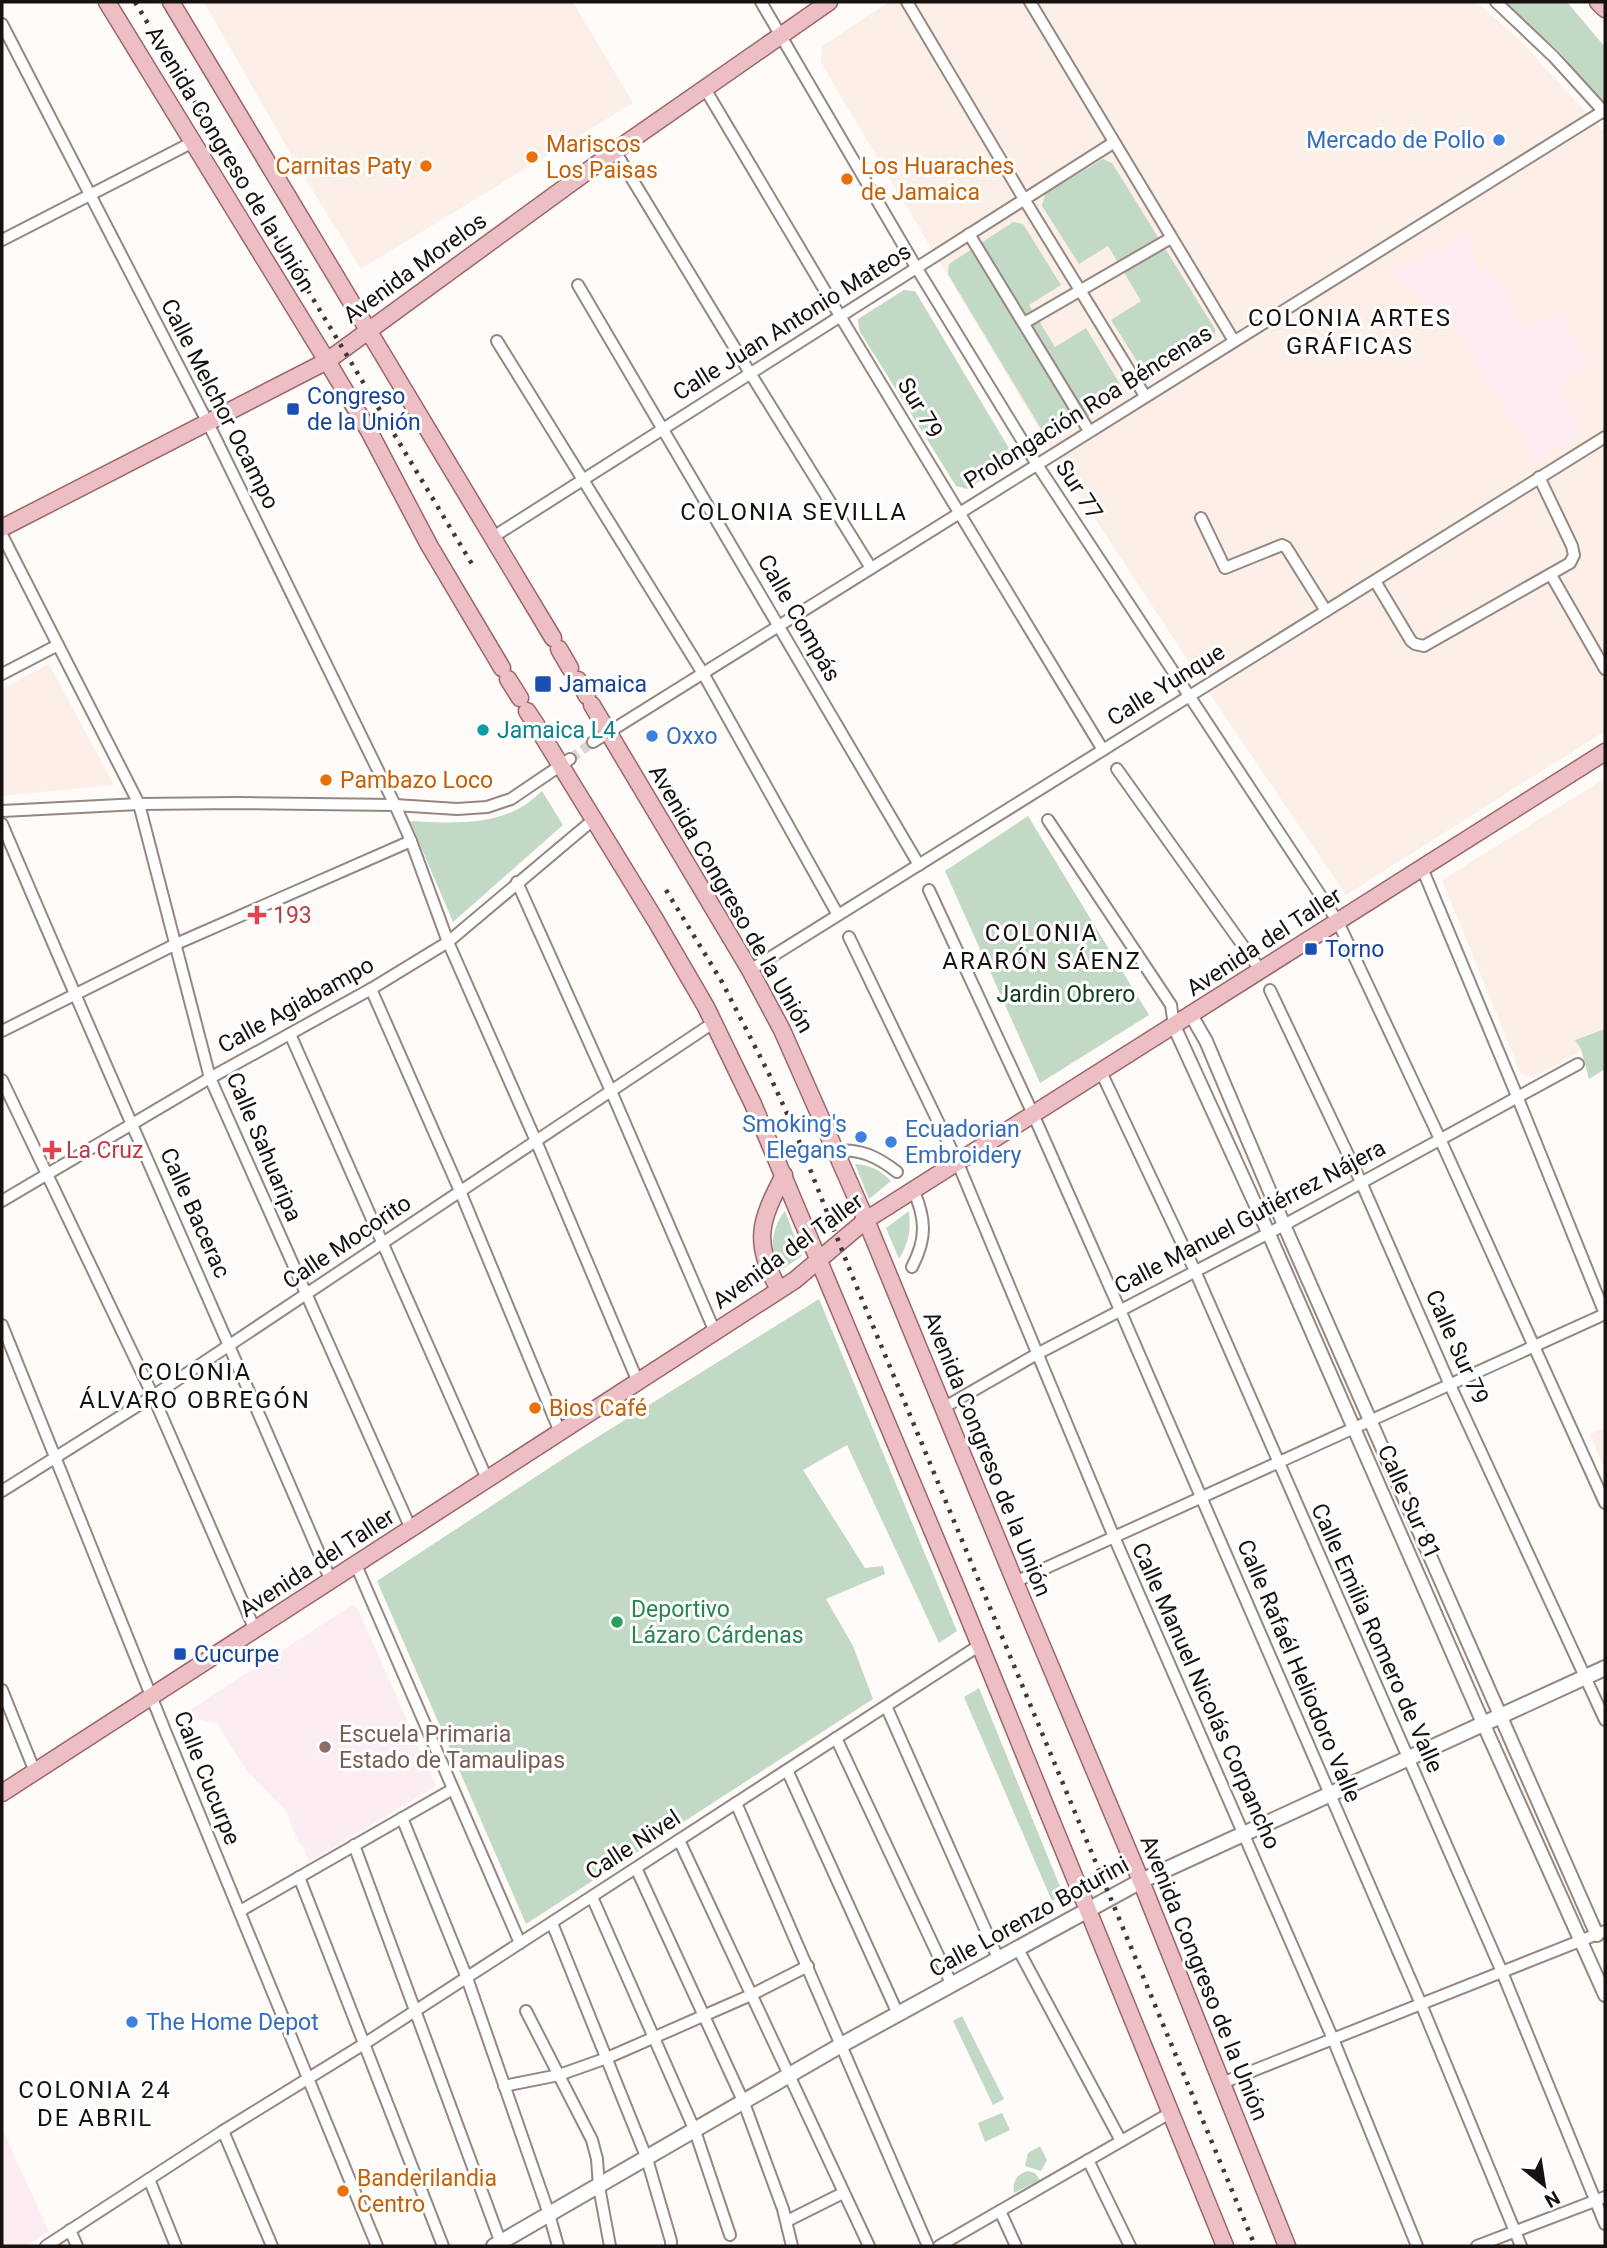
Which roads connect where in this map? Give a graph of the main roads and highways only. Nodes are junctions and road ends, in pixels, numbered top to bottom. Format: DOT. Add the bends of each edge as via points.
graph roads {
  1 [pos="107,2"];
  2 [pos="171,2"];
  3 [pos="829,2"];
  4 [pos="1598,2"];
  5 [pos="1605,9"];
  6 [pos="368,331"];
  7 [pos="327,361"];
  8 [pos="2,528"];
  9 [pos="1605,752"];
  10 [pos="784,1175"];
  11 [pos="866,1220"];
  12 [pos="820,1261"];
  13 [pos="779,1290"];
  14 [pos="1605,1668"];
  15 [pos="2,1793"];
  16 [pos="1141,1881"];
  17 [pos="1087,1909"];
  18 [pos="499,2245"];
  19 [pos="1225,2246"];
  20 [pos="1287,2246"];
  1 -- 7 [label="main road, Avenida Congreso de la Unión"];
  2 -- 6 [label="main road, Avenida Congreso de la Unión"];
  3 -- 6 [label="main road, Avenida Morelos"];
  4 -- 5 [label="main road"];
  6 -- 7 [label="main road, Avenida Morelos"];
  6 -- 11 [label="main road, Avenida Congreso de la Unión" via="750,970 782,1030"];
  7 -- 8 [label="main road, Avenida Morelos"];
  7 -- 10 [label="main road, Avenida Congreso de la Unión" via="429,545 539,730 566,763 593,820 656,921 713,1023"];
  9 -- 11 [label="main road, Avenida del Taller"];
  10 -- 12 [label="main road, Avenida Congreso de la Unión"];
  10 -- 13 [label="main road" via="762,1229 764,1259"];
  11 -- 12 [label="main road, Avenida del Taller"];
  11 -- 16 [label="main road, Avenida Congreso de la Unión"];
  12 -- 13 [label="main road, Avenida del Taller"];
  12 -- 17 [label="main road, Avenida Congreso de la Unión"];
  13 -- 15 [label="main road, Avenida del Taller"];
  14 -- 16 [label="main road, Calle Lorenzo Boturini"];
  16 -- 17 [label="main road, Calle Lorenzo Boturini"];
  16 -- 20 [label="main road, Avenida Congreso de la Unión"];
  17 -- 18 [label="main road, Calle Lorenzo Boturini" via="789,2075"];
  17 -- 19 [label="main road, Avenida Congreso de la Unión"];
}
